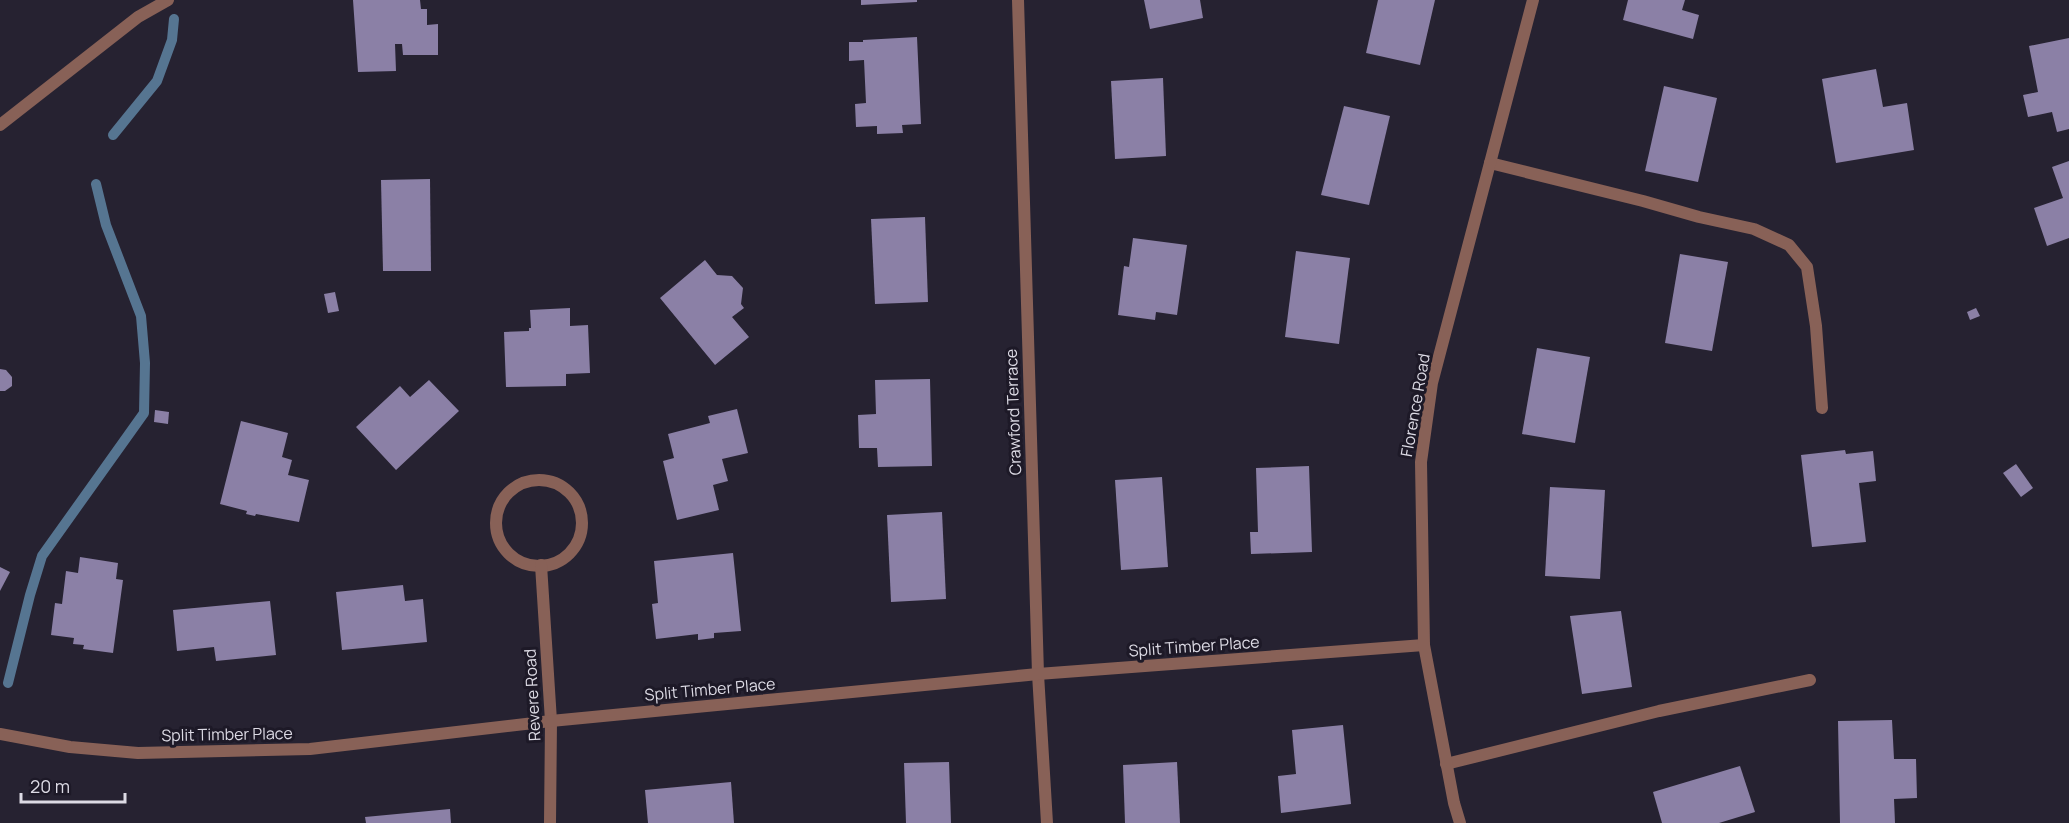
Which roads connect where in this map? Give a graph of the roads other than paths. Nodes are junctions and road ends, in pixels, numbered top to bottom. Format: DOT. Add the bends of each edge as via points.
graph roads {
  1 [pos="168,0"];
  2 [pos="1018,0"];
  3 [pos="1533,0"];
  4 [pos="0,126"];
  5 [pos="1490,163"];
  6 [pos="1822,408"];
  7 [pos="541,566"];
  8 [pos="1424,645"];
  9 [pos="1038,675"];
  10 [pos="1810,680"];
  11 [pos="551,721"];
  12 [pos="0,734"];
  13 [pos="1446,764"];
  14 [pos="550,823"];
  15 [pos="1047,823"];
  16 [pos="1460,823"];
  1 -- 4 [label="street" via="138,17"];
  2 -- 9 [label="street, Crawford Terrace"];
  3 -- 5 [label="street, Florence Road"];
  5 -- 6 [label="street" via="1754,229 1789,245 1807,267"];
  5 -- 8 [label="street, Florence Road" via="1432,383 1421,462"];
  7 -- 7 [label="street" via="568,555 579,539 582,520 577,502 564,487 537,479 510,490 499,506 496,525 506,552 522,562"];
  7 -- 11 [label="street, Revere Road"];
  8 -- 9 [label="street, Split Timber Place"];
  8 -- 13 [label="street, Florence Road"];
  9 -- 11 [label="street, Split Timber Place"];
  9 -- 15 [label="street, Crawford Terrace"];
  10 -- 13 [label="street" via="1659,711"];
  11 -- 12 [label="street, Split Timber Place" via="310,749 138,753 70,747"];
  11 -- 14 [label="street, Revere Road"];
  13 -- 16 [label="street, Florence Road"];
}
